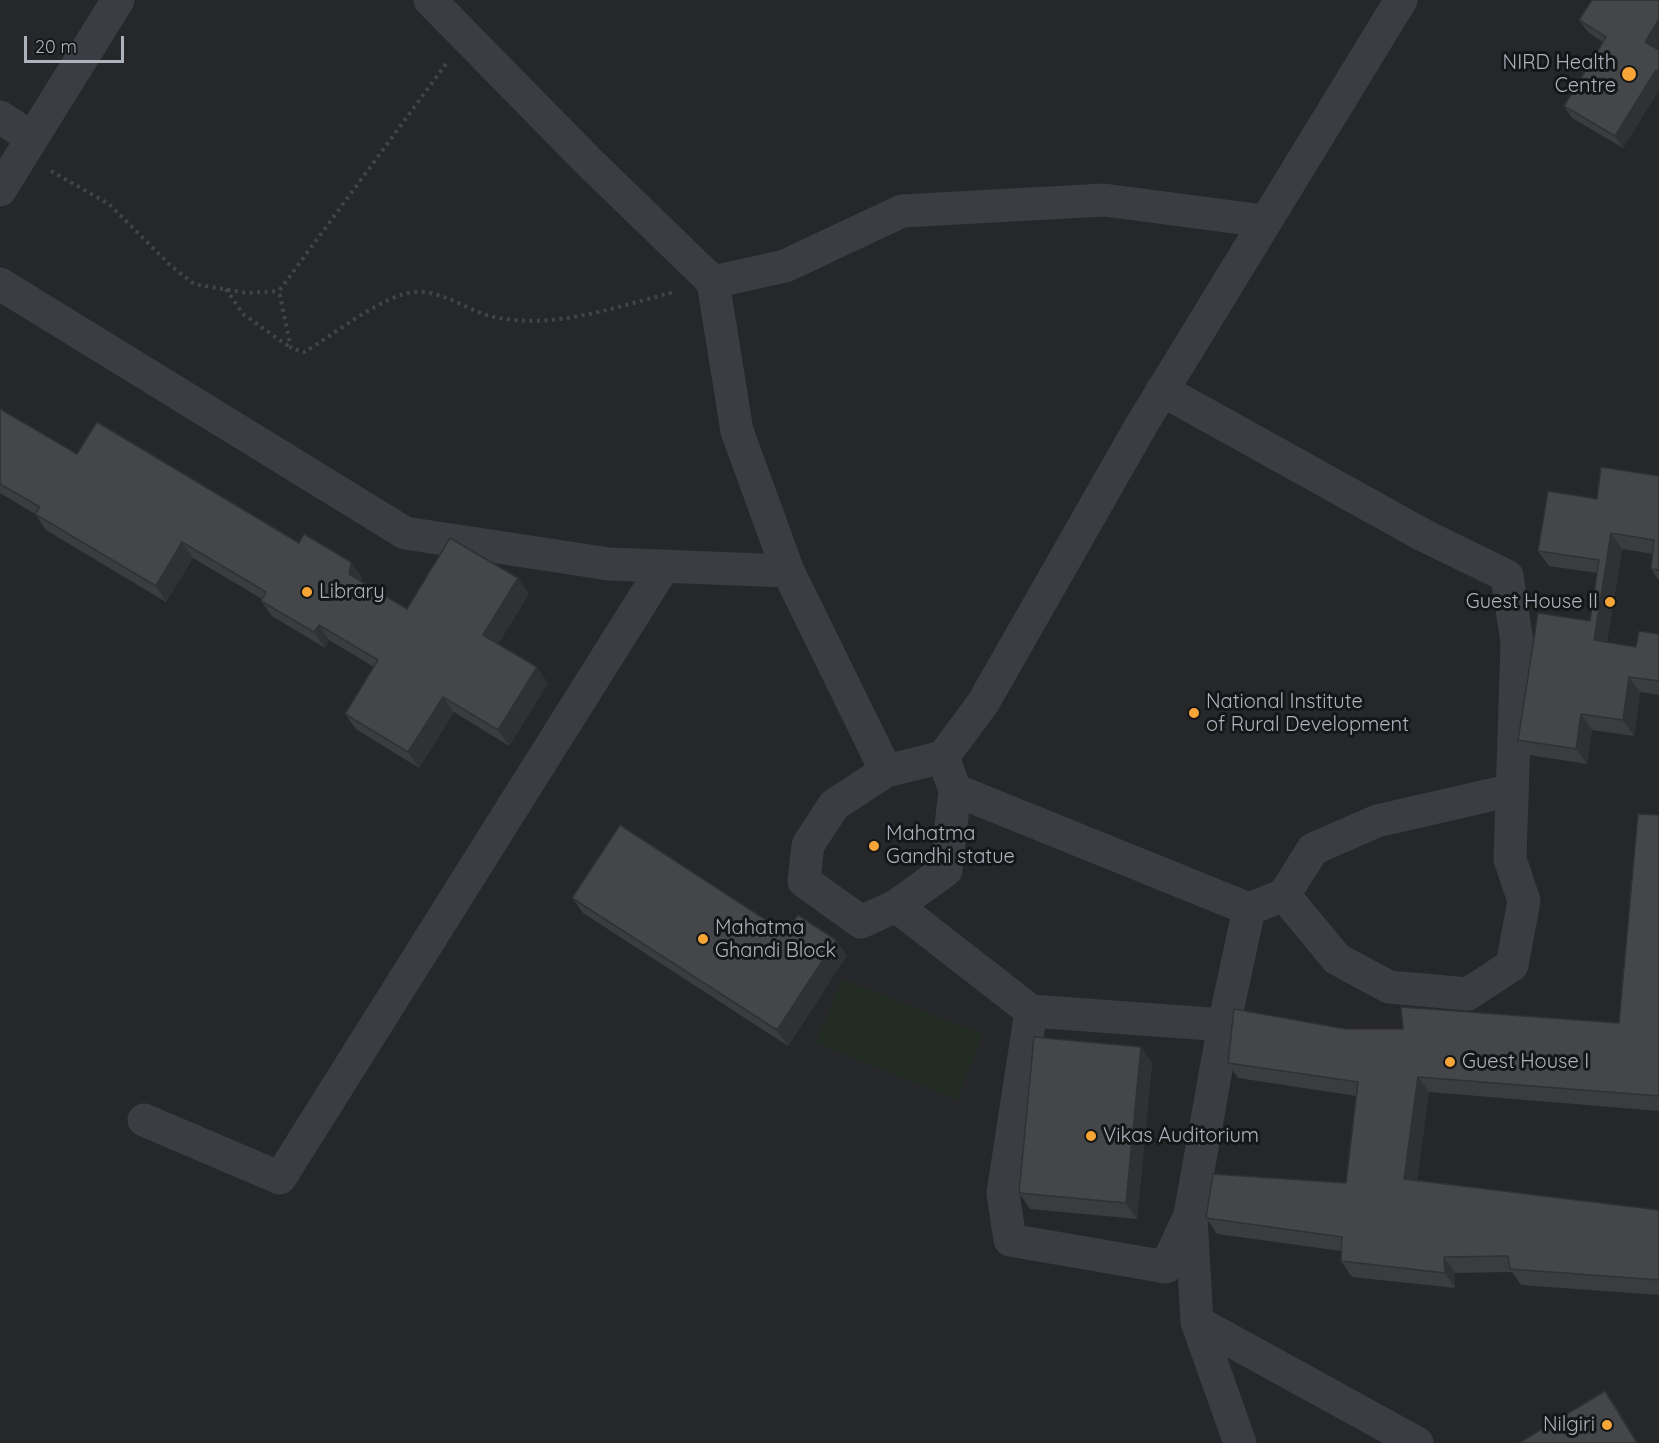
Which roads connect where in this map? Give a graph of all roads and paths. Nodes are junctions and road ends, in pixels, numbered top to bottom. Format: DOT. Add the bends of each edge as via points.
graph roads {
  1 [pos="118,0"];
  2 [pos="430,0"];
  3 [pos="1401,0"];
  4 [pos="466,36"];
  5 [pos="0,117"];
  6 [pos="25,147"];
  7 [pos="0,190"];
  8 [pos="1264,221"];
  9 [pos="712,282"];
  10 [pos="0,284"];
  11 [pos="226,288"];
  12 [pos="279,291"];
  13 [pos="291,348"];
  14 [pos="1162,390"];
  15 [pos="664,566"];
  16 [pos="788,572"];
  17 [pos="943,757"];
  18 [pos="886,771"];
  19 [pos="955,790"];
  20 [pos="1512,790"];
  21 [pos="1284,895"];
  22 [pos="896,906"];
  23 [pos="1249,909"];
  24 [pos="1030,1011"];
  25 [pos="1224,1025"];
  26 [pos="144,1120"];
  27 [pos="1191,1215"];
  28 [pos="1197,1322"];
  29 [pos="1240,1443"];
  30 [pos="1417,1443"];
  1 -- 6 [label="lane"];
  2 -- 4 [label="lane"];
  3 -- 8 [label="lane"];
  4 -- 9 [label="lane"];
  4 -- 12 [label="path"];
  5 -- 6 [label="lane"];
  6 -- 7 [label="lane"];
  6 -- 11 [label="path" via="53,172 109,204 194,284"];
  8 -- 9 [label="lane" via="1104,200 902,211 785,266"];
  8 -- 14 [label="lane"];
  9 -- 13 [label="path" via="592,314 525,322 491,317 458,300 416,292 379,304 304,352"];
  9 -- 16 [label="lane" via="737,432"];
  10 -- 15 [label="lane" via="405,533 609,564"];
  11 -- 12 [label="path" via="247,293"];
  11 -- 13 [label="path" via="243,314"];
  12 -- 13 [label="path"];
  14 -- 17 [label="lane" via="983,703"];
  14 -- 20 [label="lane" via="1424,535 1508,576 1517,642"];
  15 -- 16 [label="lane"];
  15 -- 26 [label="lane" via="280,1178"];
  16 -- 18 [label="lane"];
  17 -- 18 [label="lane"];
  17 -- 19 [label="lane"];
  18 -- 22 [label="lane" via="834,805 808,845 804,881 861,922"];
  19 -- 22 [label="lane" via="946,870"];
  19 -- 23 [label="lane"];
  20 -- 21 [label="lane" via="1377,821 1312,849"];
  20 -- 21 [label="lane" via="1510,860 1524,901 1512,965 1468,994 1389,987 1336,959"];
  21 -- 23 [label="lane"];
  22 -- 24 [label="lane"];
  23 -- 25 [label="lane"];
  24 -- 25 [label="lane"];
  24 -- 27 [label="lane" via="1003,1193 1010,1240 1166,1267"];
  25 -- 27 [label="lane"];
  27 -- 28 [label="lane"];
  28 -- 29 [label="lane"];
  28 -- 30 [label="lane"];
}
